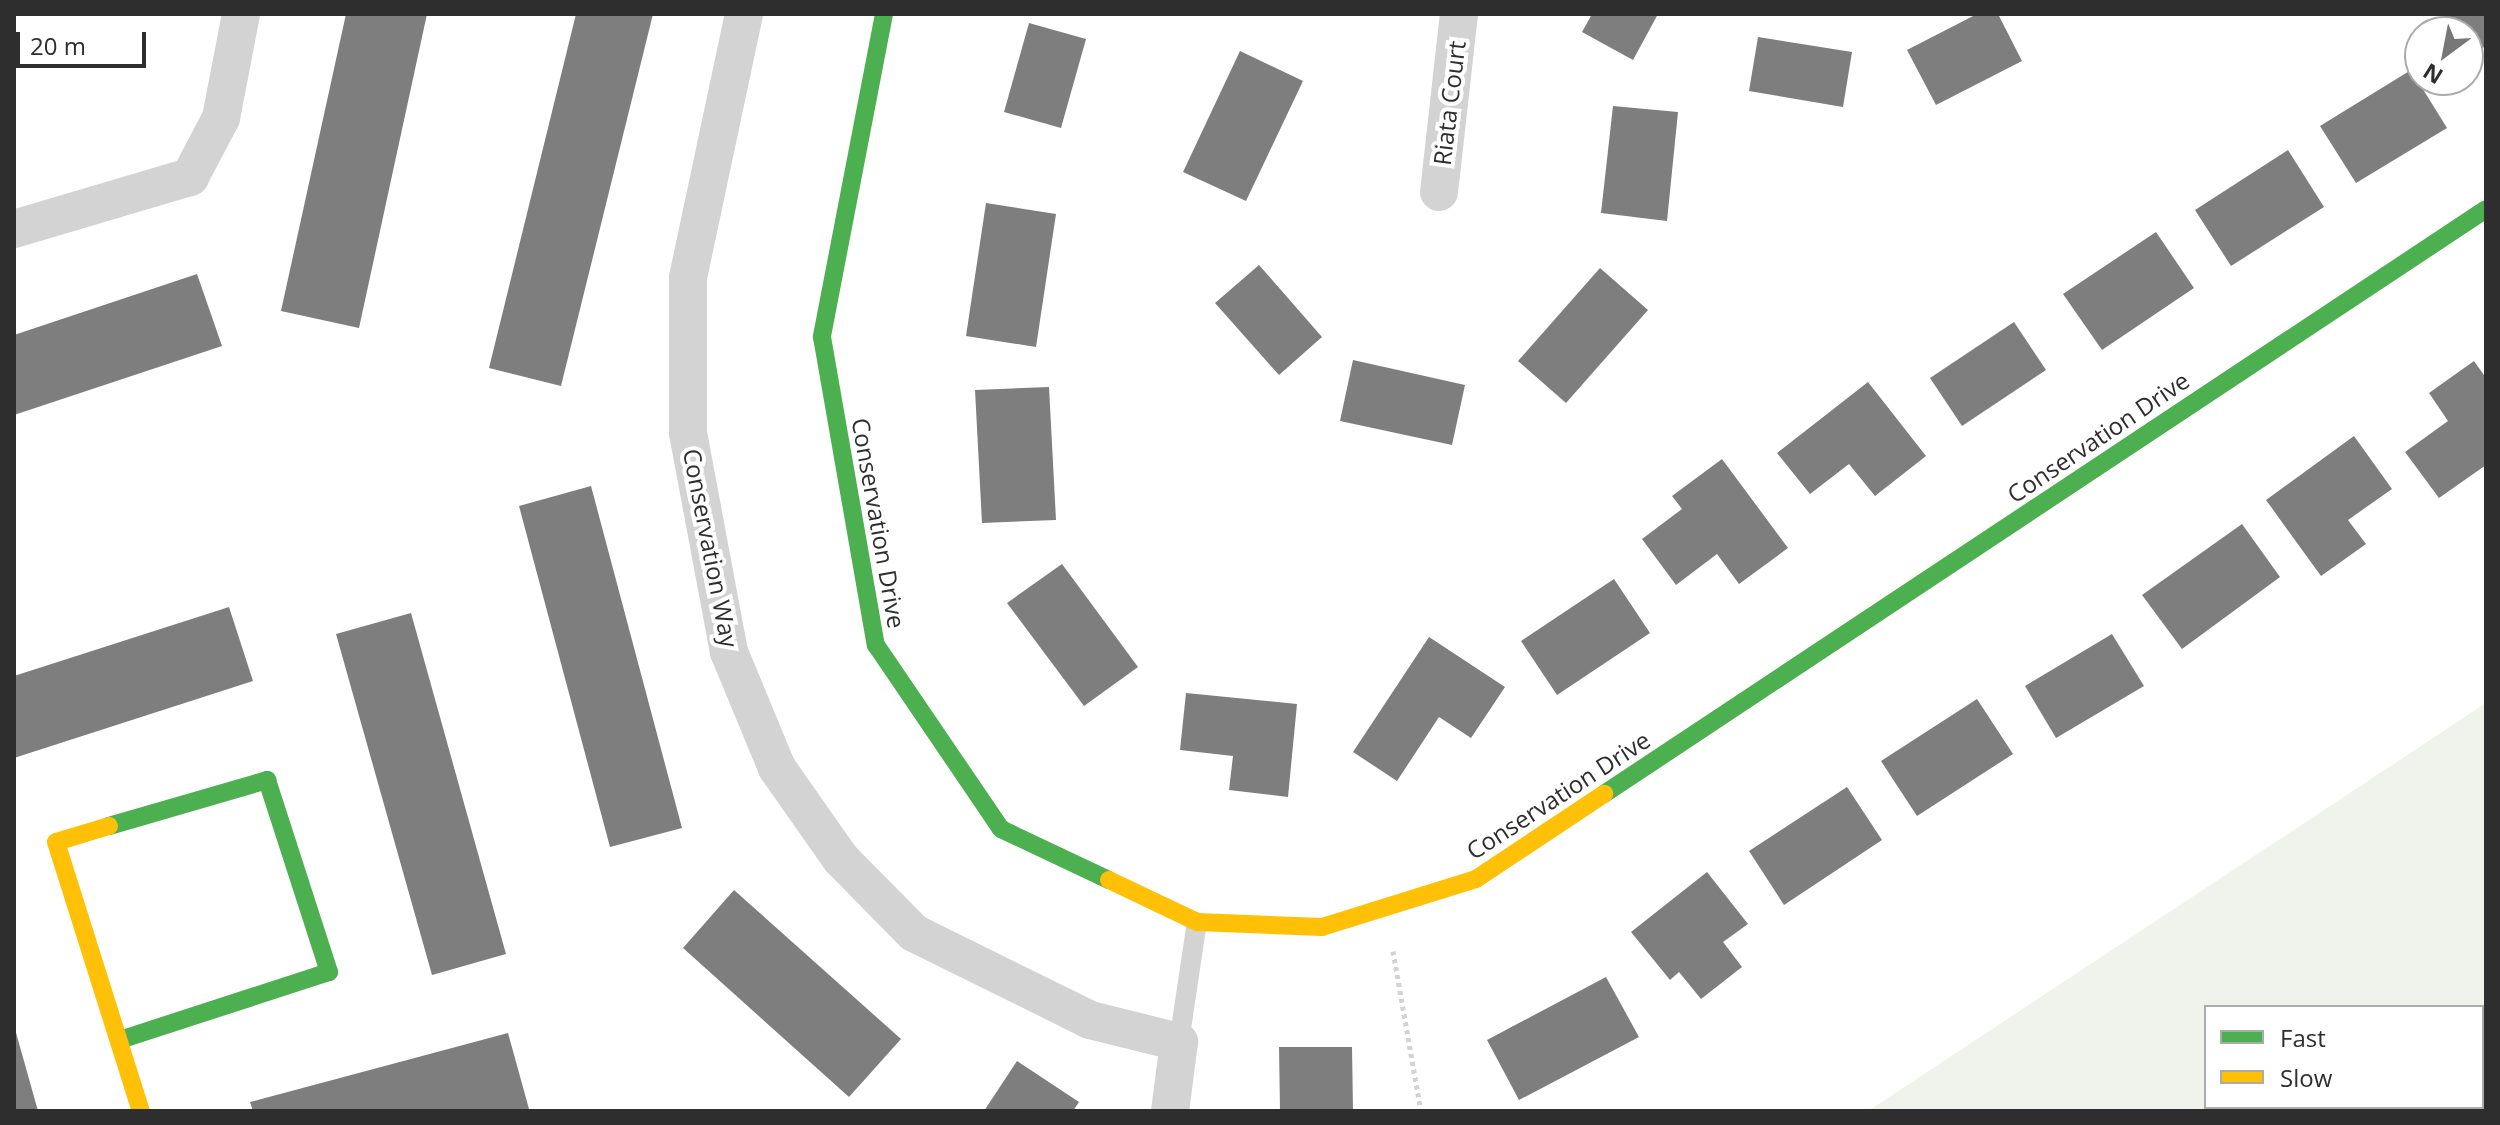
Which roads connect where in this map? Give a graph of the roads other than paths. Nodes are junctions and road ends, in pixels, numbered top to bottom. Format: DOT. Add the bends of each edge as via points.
graph roads {
  1 [pos="241,14"];
  2 [pos="744,14"];
  3 [pos="884,14"];
  4 [pos="1459,14"];
  5 [pos="1439,192"];
  6 [pos="2486,209"];
  7 [pos="14,229"];
  8 [pos="1197,922"];
  9 [pos="120,1040"];
  10 [pos="1179,1042"];
  11 [pos="141,1111"];
  12 [pos="1170,1111"];
  1 -- 7 [label="street" via="221,118 190,177"];
  2 -- 10 [label="street, Conservation Way" via="688,278 688,433 729,652 777,768 841,859 914,933 1090,1020"];
  3 -- 8 [label="street, Conservation Drive" via="822,337 876,645 1001,829"];
  4 -- 5 [label="street, Riata Court"];
  6 -- 8 [label="street, Conservation Drive" via="1476,879 1322,927"];
  8 -- 10 [label="lane"];
  9 -- 9 [label="street" via="329,972 267,780 56,842"];
  9 -- 11 [label="street"];
  10 -- 12 [label="street"];
}
